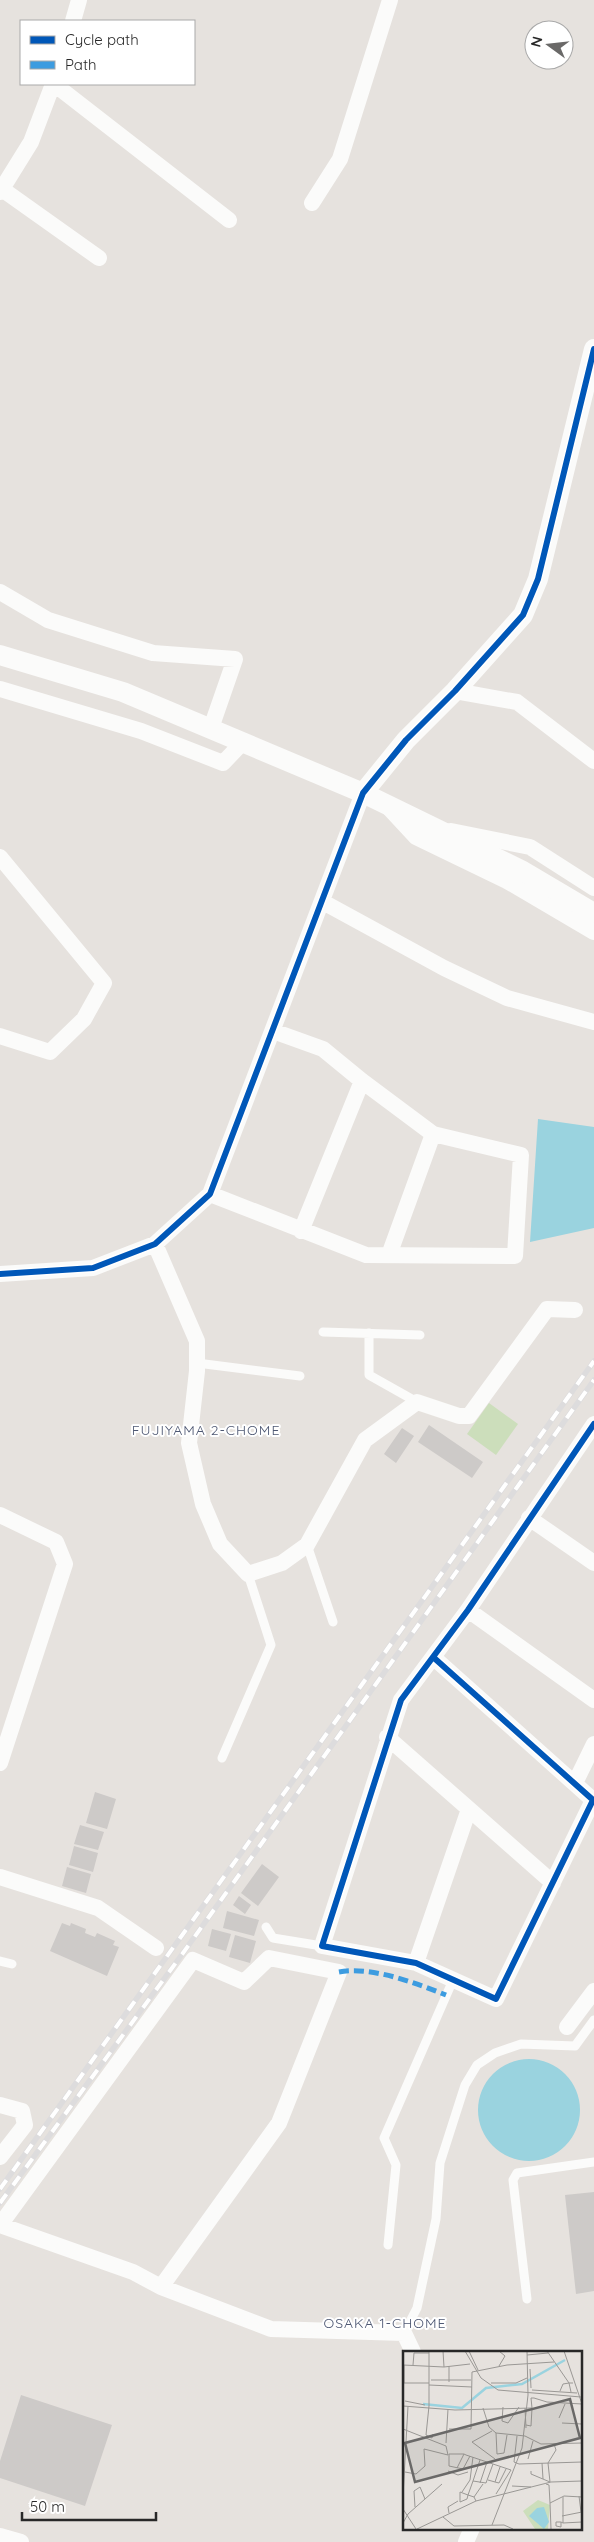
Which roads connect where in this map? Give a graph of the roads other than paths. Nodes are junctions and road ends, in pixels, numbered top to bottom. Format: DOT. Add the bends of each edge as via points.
graph roads {
  1 [pos="79,0"];
  2 [pos="390,0"];
  3 [pos="73,20"];
  4 [pos="54,85"];
  5 [pos="55,85"];
  6 [pos="1,191"];
  7 [pos="312,203"];
  8 [pos="229,220"];
  9 [pos="99,258"];
  10 [pos="594,349"];
  11 [pos="590,391"];
  12 [pos="0,592"];
  13 [pos="0,655"];
  14 [pos="0,689"];
  15 [pos="455,691"];
  16 [pos="211,728"];
  17 [pos="243,742"];
  18 [pos="594,761"];
  19 [pos="363,793"];
  20 [pos="385,804"];
  21 [pos="434,828"];
  22 [pos="0,857"];
  23 [pos="594,888"];
  24 [pos="322,902"];
  25 [pos="594,913"];
  26 [pos="594,932"];
  27 [pos="594,1022"];
  28 [pos="273,1031"];
  29 [pos="0,1036"];
  30 [pos="362,1082"];
  31 [pos="433,1134"];
  32 [pos="210,1194"];
  33 [pos="300,1231"];
  34 [pos="155,1244"];
  35 [pos="389,1255"];
  36 [pos="0,1274"];
  37 [pos="575,1310"];
  38 [pos="323,1332"];
  39 [pos="369,1333"];
  40 [pos="420,1335"];
  41 [pos="197,1363"];
  42 [pos="300,1376"];
  43 [pos="418,1402"];
  44 [pos="592,1433"];
  45 [pos="0,1515"];
  46 [pos="529,1518"];
  47 [pos="307,1545"];
  48 [pos="594,1563"];
  49 [pos="248,1574"];
  50 [pos="468,1610"];
  51 [pos="333,1622"];
  52 [pos="433,1657"];
  53 [pos="594,1700"];
  54 [pos="387,1737"];
  55 [pos="594,1744"];
  56 [pos="222,1758"];
  57 [pos="0,1763"];
  58 [pos="575,1784"];
  59 [pos="470,1809"];
  60 [pos="0,1877"];
  61 [pos="553,1883"];
  62 [pos="266,1927"];
  63 [pos="322,1946"];
  64 [pos="156,1948"];
  65 [pos="0,1961"];
  66 [pos="416,1963"];
  67 [pos="12,1964"];
  68 [pos="453,1980"];
  69 [pos="594,1991"];
  70 [pos="594,2020"];
  71 [pos="567,2027"];
  72 [pos="0,2105"];
  73 [pos="0,2157"];
  74 [pos="594,2162"];
  75 [pos="0,2225"];
  76 [pos="388,2244"];
  77 [pos="161,2287"];
  78 [pos="527,2299"];
  79 [pos="404,2333"];
  80 [pos="413,2351"];
  81 [pos="471,2530"];
  82 [pos="0,2536"];
  83 [pos="21,2542"];
  84 [pos="466,2542"];
  1 -- 3 [label="street"];
  2 -- 7 [label="street" via="340,159"];
  4 -- 6 [label="street" via="31,142"];
  5 -- 8 [label="street"];
  6 -- 9 [label="street"];
  10 -- 11 [label="street"];
  11 -- 15 [label="street" via="538,579 523,615"];
  12 -- 16 [label="street" via="48,620 153,653 235,659"];
  13 -- 16 [label="street" via="123,692"];
  14 -- 17 [label="street" via="141,731 223,763"];
  15 -- 18 [label="street" via="517,702"];
  15 -- 19 [label="street" via="406,740"];
  16 -- 17 [label="street"];
  17 -- 19 [label="street"];
  19 -- 20 [label="street"];
  19 -- 24 [label="street"];
  20 -- 21 [label="street"];
  20 -- 26 [label="street" via="416,837 507,881"];
  21 -- 23 [label="street" via="530,847"];
  21 -- 25 [label="street" via="523,871"];
  22 -- 29 [label="street" via="104,983 84,1019 50,1052"];
  24 -- 27 [label="street" via="506,998"];
  24 -- 28 [label="street"];
  28 -- 30 [label="street" via="323,1049"];
  28 -- 32 [label="street"];
  30 -- 31 [label="street"];
  30 -- 33 [label="street"];
  31 -- 35 [label="street"];
  31 -- 35 [label="street" via="521,1155 515,1256"];
  32 -- 33 [label="street"];
  32 -- 34 [label="street"];
  33 -- 35 [label="street" via="366,1255"];
  34 -- 36 [label="street" via="93,1268"];
  34 -- 41 [label="street" via="197,1341"];
  37 -- 43 [label="street" via="547,1309 469,1416 459,1416"];
  38 -- 39 [label="lane"];
  39 -- 40 [label="lane"];
  39 -- 43 [label="lane" via="370,1375"];
  41 -- 42 [label="lane"];
  41 -- 49 [label="street" via="189,1443 203,1504 220,1544"];
  43 -- 47 [label="street" via="365,1440"];
  44 -- 46 [label="street"];
  45 -- 57 [label="street" via="56,1542 65,1564"];
  46 -- 48 [label="street"];
  46 -- 50 [label="street"];
  47 -- 49 [label="street" via="282,1563"];
  47 -- 51 [label="lane"];
  49 -- 56 [label="lane" via="271,1645"];
  50 -- 52 [label="street"];
  50 -- 53 [label="street"];
  52 -- 54 [label="street" via="401,1700"];
  52 -- 58 [label="street"];
  54 -- 59 [label="street"];
  54 -- 63 [label="street"];
  55 -- 58 [label="street"];
  58 -- 61 [label="street" via="593,1800"];
  59 -- 61 [label="street"];
  59 -- 66 [label="street"];
  60 -- 64 [label="street" via="98,1908"];
  61 -- 68 [label="street" via="496,1999"];
  62 -- 63 [label="lane" via="273,1938"];
  63 -- 66 [label="street"];
  65 -- 67 [label="lane"];
  66 -- 68 [label="street"];
  68 -- 76 [label="lane" via="384,2138 396,2165"];
  69 -- 71 [label="street"];
  70 -- 79 [label="lane" via="575,2046 521,2044 495,2053 477,2066 469,2078 440,2163 434,2228 417,2308"];
  72 -- 73 [label="street" via="22,2111 25,2125"];
  74 -- 78 [label="lane" via="517,2173 513,2180"];
  75 -- 77 [label="street" via="133,2272"];
  75 -- 77 [label="street" via="193,1960 244,1982 269,1958 339,1972 278,2123"];
  77 -- 79 [label="street" via="271,2329"];
  79 -- 80 [label="street"];
  81 -- 84 [label="street"];
  82 -- 83 [label="street"];
}
